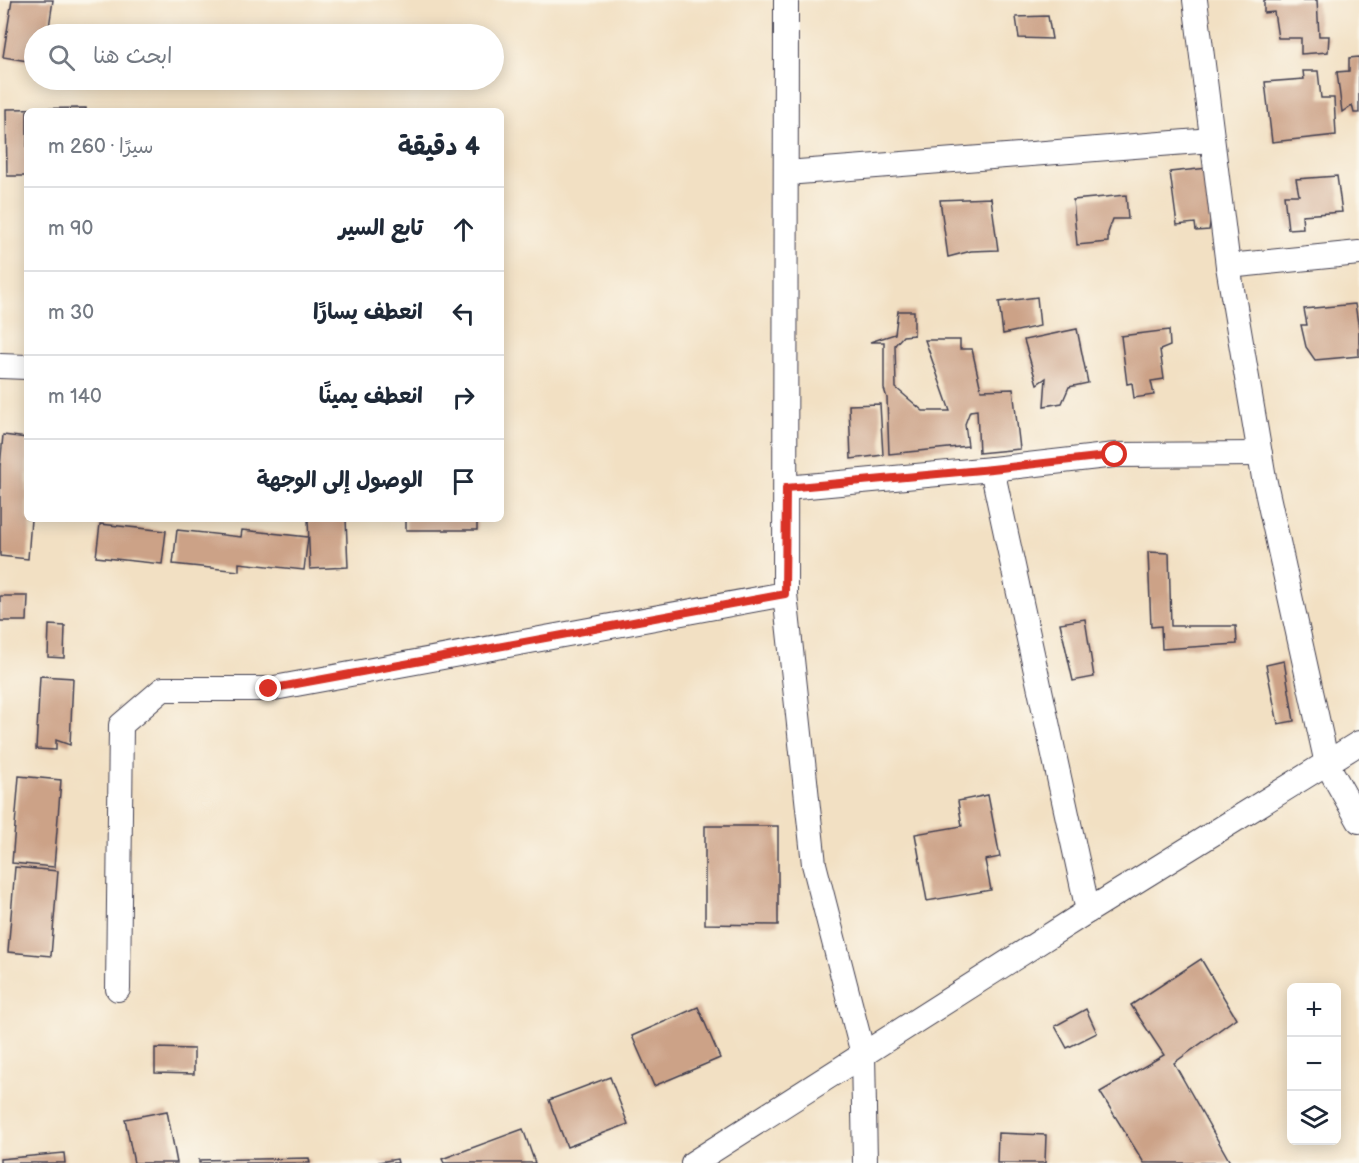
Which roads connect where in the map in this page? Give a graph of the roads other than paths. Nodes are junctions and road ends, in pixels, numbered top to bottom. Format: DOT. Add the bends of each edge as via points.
graph roads {
  1 [pos="786,0"];
  2 [pos="1195,0"];
  3 [pos="1212,140"];
  4 [pos="786,173"];
  5 [pos="1359,253"];
  6 [pos="1228,266"];
  7 [pos="0,366"];
  8 [pos="24,367"];
  9 [pos="1260,454"];
  10 [pos="992,469"];
  11 [pos="786,488"];
  12 [pos="785,594"];
  13 [pos="1359,743"];
  14 [pos="1327,764"];
  15 [pos="1359,821"];
  16 [pos="1088,911"];
  17 [pos="118,989"];
  18 [pos="862,1054"];
  19 [pos="693,1163"];
  20 [pos="865,1163"];
  1 -- 4 [label="street"];
  2 -- 3 [label="street"];
  3 -- 4 [label="street"];
  3 -- 6 [label="street"];
  4 -- 11 [label="street"];
  5 -- 6 [label="street"];
  6 -- 9 [label="street"];
  7 -- 8 [label="street"];
  9 -- 10 [label="street" via="1115,455"];
  9 -- 14 [label="street"];
  10 -- 11 [label="street"];
  10 -- 16 [label="street"];
  11 -- 12 [label="street"];
  12 -- 17 [label="street" via="269,689 163,689 122,725"];
  12 -- 18 [label="street" via="814,864"];
  13 -- 14 [label="street"];
  14 -- 15 [label="street"];
  14 -- 16 [label="street"];
  16 -- 18 [label="street"];
  18 -- 19 [label="street"];
  18 -- 20 [label="street"];
}
